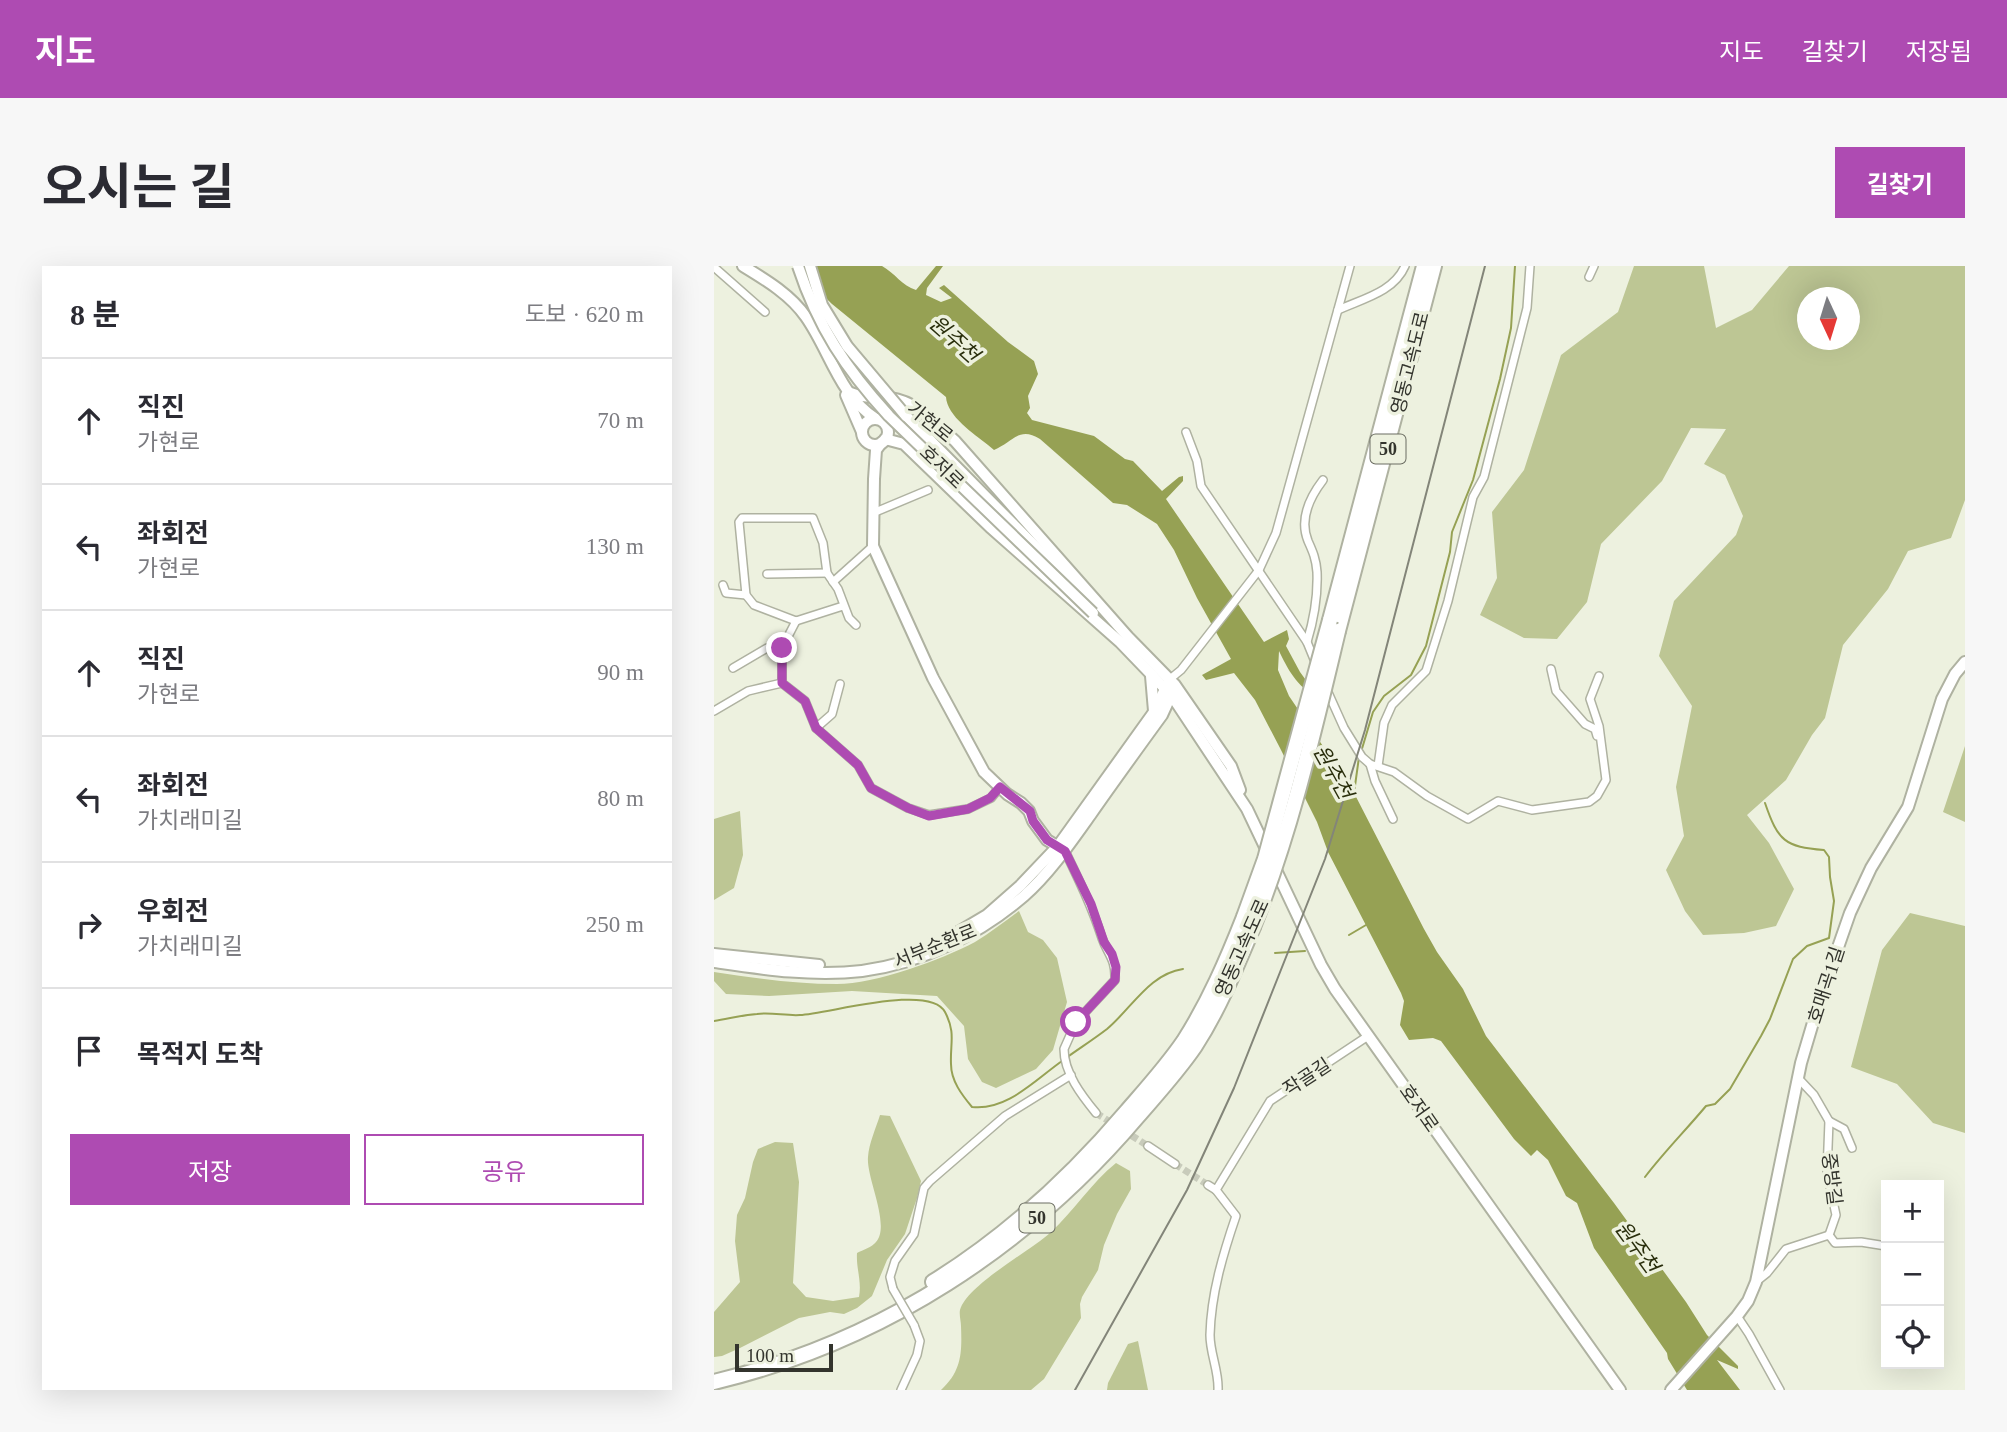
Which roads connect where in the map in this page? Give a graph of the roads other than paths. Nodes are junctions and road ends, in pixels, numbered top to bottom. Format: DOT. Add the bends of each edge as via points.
graph roads {
  1 [pos="743,266"];
  2 [pos="798,266"];
  3 [pos="810,266"];
  4 [pos="1350,266"];
  5 [pos="1405,266"];
  6 [pos="1424,266"];
  7 [pos="1434,266"];
  8 [pos="1443,266"];
  9 [pos="1530,266"];
  10 [pos="1594,266"];
  11 [pos="714,267"];
  12 [pos="1416,273"];
  13 [pos="1589,277"];
  14 [pos="1338,310"];
  15 [pos="765,312"];
  16 [pos="1415,345"];
  17 [pos="1396,368"];
  18 [pos="839,379"];
  19 [pos="851,393"];
  20 [pos="876,419"];
  21 [pos="1186,432"];
  22 [pos="864,436"];
  23 [pos="883,441"];
  24 [pos="874,479"];
  25 [pos="1323,480"];
  26 [pos="928,490"];
  27 [pos="873,513"];
  28 [pos="873,546"];
  29 [pos="1259,570"];
  30 [pos="827,573"];
  31 [pos="767,575"];
  32 [pos="833,582"];
  33 [pos="723,585"];
  34 [pos="746,595"];
  35 [pos="844,606"];
  36 [pos="1098,614"];
  37 [pos="796,621"];
  38 [pos="856,625"];
  39 [pos="1334,625"];
  40 [pos="1124,640"];
  41 [pos="1307,642"];
  42 [pos="782,648"];
  43 [pos="1965,662"];
  44 [pos="733,668"];
  45 [pos="1551,669"];
  46 [pos="1152,676"];
  47 [pos="1599,676"];
  48 [pos="782,683"];
  49 [pos="840,684"];
  50 [pos="1171,688"];
  51 [pos="714,711"];
  52 [pos="1158,713"];
  53 [pos="1188,720"];
  54 [pos="816,728"];
  55 [pos="1600,744"];
  56 [pos="1374,765"];
  57 [pos="1000,787"];
  58 [pos="1247,809"];
  59 [pos="1393,819"];
  60 [pos="1061,848"];
  61 [pos="1249,922"];
  62 [pos="714,954"];
  63 [pos="714,962"];
  64 [pos="1368,1036"];
  65 [pos="1069,1071"];
  66 [pos="1797,1078"];
  67 [pos="1096,1114"];
  68 [pos="1829,1121"];
  69 [pos="1148,1146"];
  70 [pos="1852,1148"];
  71 [pos="1175,1164"];
  72 [pos="1208,1185"];
  73 [pos="1216,1190"];
  74 [pos="1829,1236"];
  75 [pos="1881,1245"];
  76 [pos="1756,1282"];
  77 [pos="1734,1319"];
  78 [pos="714,1374"];
  79 [pos="714,1382"];
  80 [pos="901,1390"];
  81 [pos="1218,1390"];
  82 [pos="1620,1390"];
  83 [pos="1671,1390"];
  84 [pos="1780,1390"];
  1 -- 18 [label="street" via="771,283 806,317"];
  2 -- 36 [label="street, 호저로, bridge" via="831,342 860,384"];
  3 -- 36 [label="street, 호저로, bridge" via="822,305 861,364"];
  4 -- 14 [label="street"];
  5 -- 14 [label="street" via="1389,287"];
  6 -- 17 [label="highway, 영동고속도로 / 50"];
  7 -- 16 [label="highway, 영동고속도로 / 50"];
  8 -- 16 [label="highway"];
  9 -- 56 [label="street" via="1527,308 1437,640 1426,671 1392,705"];
  10 -- 13 [label="street"];
  11 -- 15 [label="street"];
  12 -- 17 [label="highway"];
  14 -- 29 [label="street" via="1276,533"];
  16 -- 39 [label="highway, 영동고속도로 / 50"];
  17 -- 39 [label="highway, 영동고속도로 / 50"];
  18 -- 19 [label="street"];
  18 -- 22 [label="street"];
  19 -- 20 [label="street"];
  19 -- 36 [label="street, 가현로" via="906,401 927,415 955,441"];
  20 -- 22 [label="street" via="865,424"];
  20 -- 23 [label="street" via="887,428"];
  21 -- 29 [label="street" via="1201,486"];
  22 -- 23 [label="street" via="873,444"];
  22 -- 24 [label="street"];
  23 -- 24 [label="street" via="876,450"];
  23 -- 36 [label="street" via="904,444 990,527"];
  24 -- 27 [label="street"];
  25 -- 41 [label="street" via="1306,513 1307,538 1317,571 1315,615"];
  26 -- 27 [label="street"];
  27 -- 28 [label="street"];
  28 -- 32 [label="street"];
  28 -- 57 [label="street" via="933,678 984,772"];
  29 -- 41 [label="street"];
  29 -- 50 [label="street"];
  30 -- 31 [label="street"];
  30 -- 32 [label="street"];
  30 -- 34 [label="street" via="823,543 813,518 742,518"];
  32 -- 35 [label="street"];
  33 -- 34 [label="street" via="726,593"];
  34 -- 37 [label="street" via="754,606"];
  35 -- 37 [label="street"];
  35 -- 38 [label="street"];
  36 -- 40 [label="street, 호저로"];
  37 -- 42 [label="street"];
  39 -- 61 [label="highway, 영동고속도로 / 50, bridge" via="1293,806 1266,894"];
  40 -- 46 [label="street, 호저로"];
  40 -- 50 [label="street, 호저로"];
  41 -- 56 [label="street" via="1344,728 1362,757"];
  42 -- 44 [label="street" via="767,648"];
  42 -- 48 [label="street"];
  43 -- 66 [label="street, 호매곡1길" via="1942,699 1908,807 1850,913"];
  45 -- 55 [label="street" via="1556,691 1595,729"];
  46 -- 50 [label="street, 호저로"];
  46 -- 52 [label="street"];
  47 -- 55 [label="street" via="1590,699"];
  48 -- 51 [label="street" via="748,691"];
  48 -- 54 [label="street" via="805,701"];
  49 -- 54 [label="street" via="832,714"];
  50 -- 52 [label="street, 서부순환로"];
  50 -- 53 [label="street, 호저로"];
  50 -- 58 [label="street, 호저로" via="1231,766"];
  52 -- 53 [label="street"];
  52 -- 60 [label="street, 서부순환로"];
  53 -- 58 [label="street, 호저로"];
  54 -- 57 [label="street" via="858,765 871,788 929,816 968,809"];
  55 -- 56 [label="street" via="1606,780 1589,802 1532,810 1497,801 1468,818 1394,772"];
  56 -- 59 [label="street" via="1375,781"];
  57 -- 60 [label="street" via="1030,811 1047,840"];
  58 -- 64 [label="street, 호저로" via="1321,965"];
  60 -- 62 [label="street, 서부순환로" via="987,915 940,942 897,957 820,965"];
  60 -- 63 [label="street, 서부순환로" via="1026,894 991,922 902,962 829,972"];
  60 -- 65 [label="street" via="1087,894 1116,967 1115,980 1076,1022 1063,1054"];
  61 -- 78 [label="highway, 영동고속도로 / 50" via="1184,1041 1160,1072 1067,1178 1003,1233 922,1288 850,1327 780,1355"];
  61 -- 79 [label="highway, 영동고속도로 / 50" via="1228,985 1195,1046 1125,1132 1021,1232 959,1277 861,1332 782,1364"];
  64 -- 73 [label="street, 작골길" via="1270,1101"];
  64 -- 82 [label="street, 호저로"];
  65 -- 67 [label="street"];
  65 -- 80 [label="street, bridge" via="1005,1116 924,1188 914,1234 890,1277 920,1341"];
  66 -- 68 [label="street, 중방길"];
  66 -- 76 [label="street, 호매곡1길"];
  68 -- 70 [label="street, 중방길" via="1844,1129"];
  68 -- 74 [label="street, 중방길" via="1827,1173 1836,1215"];
  69 -- 71 [label="street"];
  72 -- 73 [label="street"];
  73 -- 81 [label="street" via="1236,1216 1212,1310 1210,1336"];
  74 -- 75 [label="street" via="1835,1243"];
  74 -- 76 [label="street" via="1786,1249"];
  76 -- 77 [label="street, 호매곡1길"];
  77 -- 83 [label="street, 호매곡1길"];
  77 -- 84 [label="street" via="1749,1334"];
}
